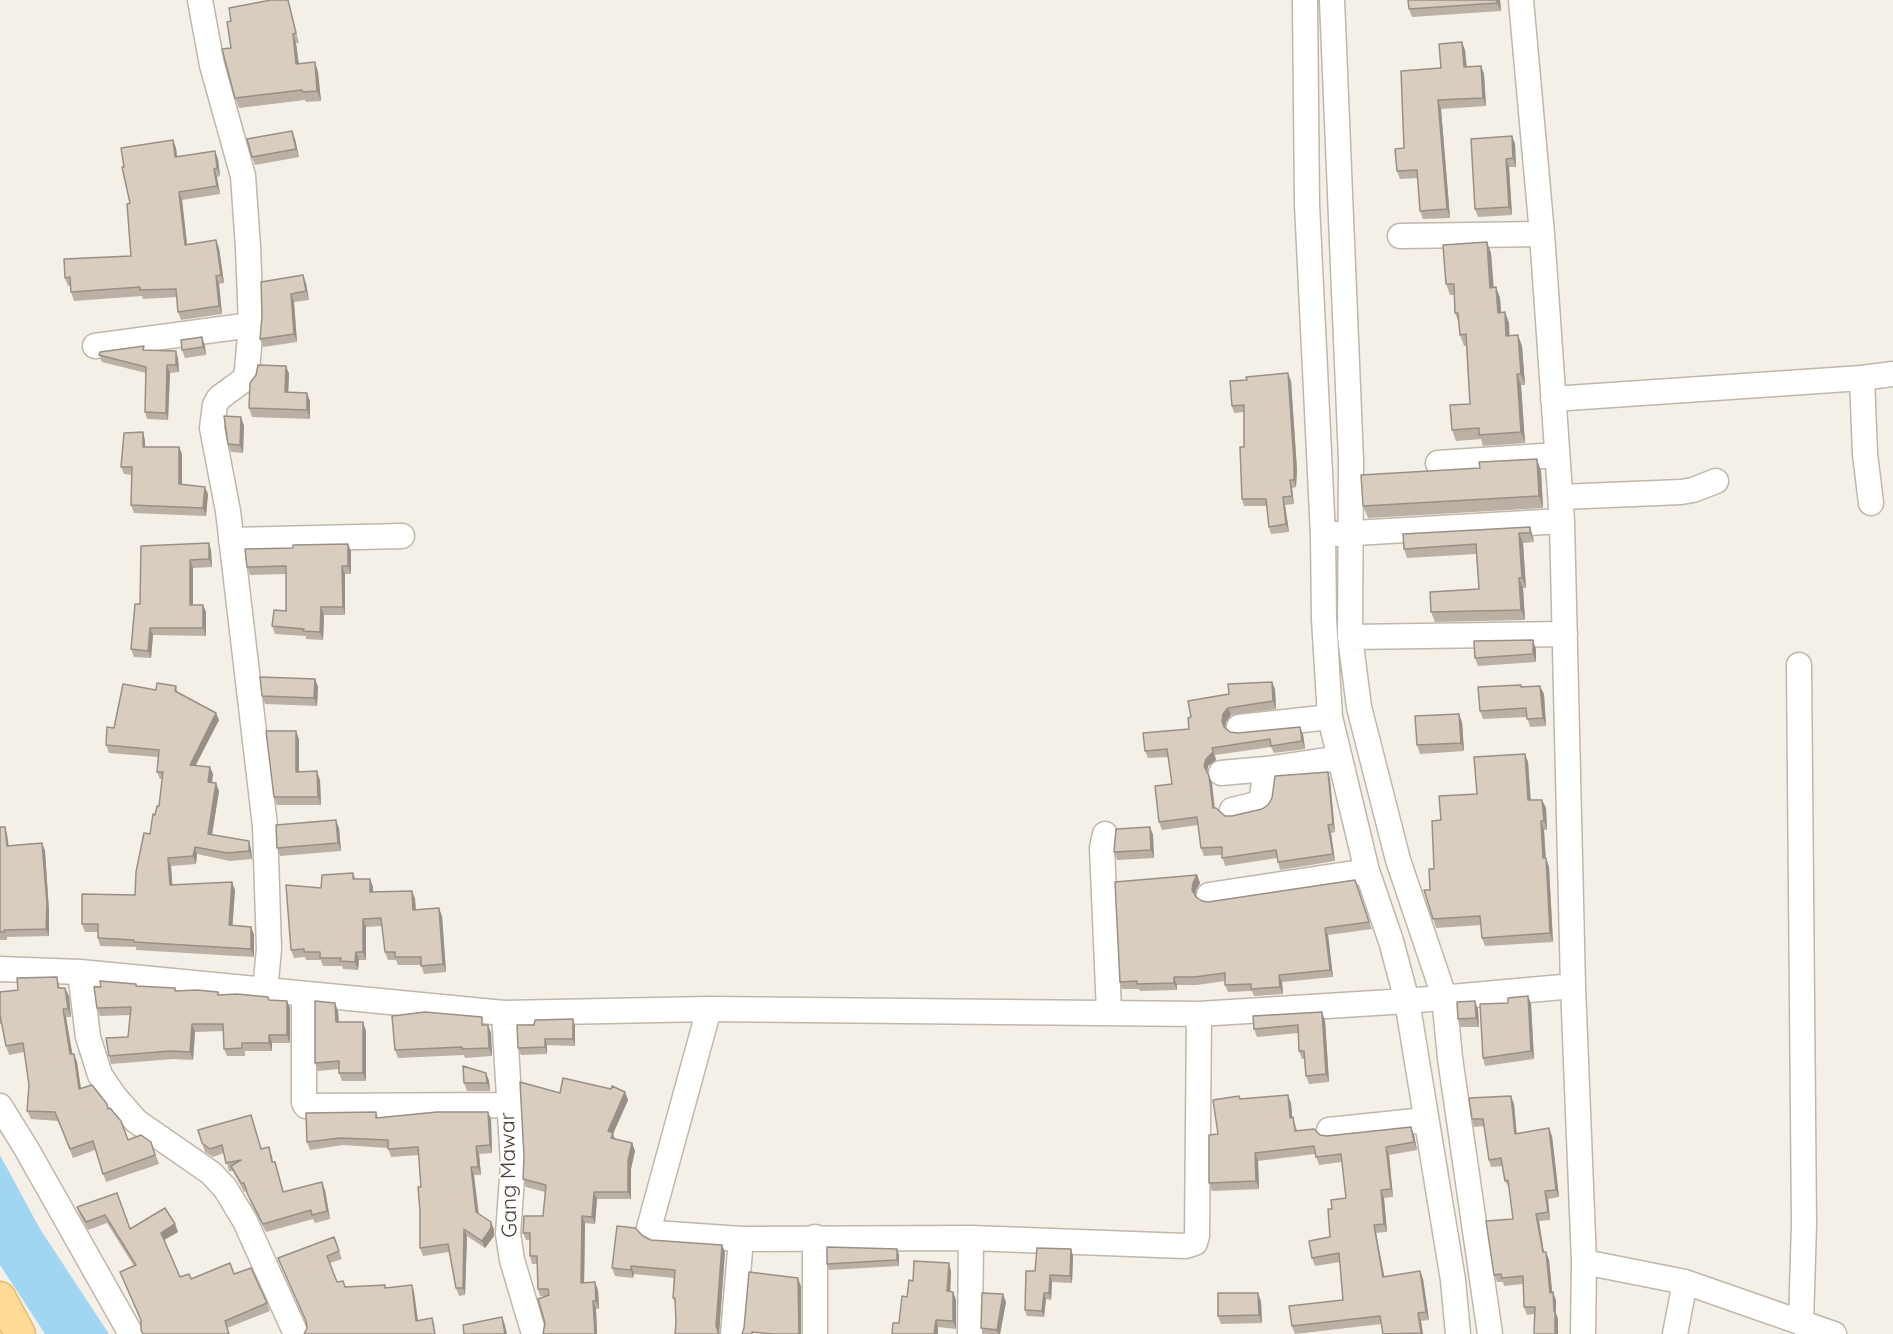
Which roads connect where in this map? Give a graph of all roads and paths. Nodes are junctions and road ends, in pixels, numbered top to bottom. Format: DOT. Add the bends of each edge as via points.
graph roads {
  1 [pos="200,0"];
  2 [pos="1305,0"];
  3 [pos="1332,0"];
  4 [pos="1521,0"];
  5 [pos="1542,234"];
  6 [pos="1400,236"];
  7 [pos="251,325"];
  8 [pos="95,346"];
  9 [pos="1893,374"];
  10 [pos="1862,378"];
  11 [pos="1553,399"];
  12 [pos="1557,455"];
  13 [pos="1438,463"];
  14 [pos="1716,481"];
  15 [pos="1561,497"];
  16 [pos="1871,503"];
  17 [pos="1562,521"];
  18 [pos="1337,534"];
  19 [pos="402,536"];
  20 [pos="231,540"];
  21 [pos="1337,612"];
  22 [pos="1565,634"];
  23 [pos="1350,637"];
  24 [pos="1799,664"];
  25 [pos="1330,717"];
  26 [pos="1239,727"];
  27 [pos="1340,758"];
  28 [pos="1266,768"];
  29 [pos="1221,773"];
  30 [pos="1232,810"];
  31 [pos="1105,834"];
  32 [pos="1367,871"];
  33 [pos="1209,895"];
  34 [pos="0,969"];
  35 [pos="80,972"];
  36 [pos="1573,986"];
  37 [pos="265,991"];
  38 [pos="304,995"];
  39 [pos="1427,999"];
  40 [pos="709,1009"];
  41 [pos="1109,1012"];
  42 [pos="504,1013"];
  43 [pos="1199,1014"];
  44 [pos="1434,1061"];
  45 [pos="509,1105"];
  46 [pos="0,1106"];
  47 [pos="1425,1120"];
  48 [pos="1329,1130"];
  49 [pos="815,1238"];
  50 [pos="741,1239"];
  51 [pos="971,1239"];
  52 [pos="1465,1262"];
  53 [pos="1584,1263"];
  54 [pos="1685,1282"];
  55 [pos="0,1296"];
  56 [pos="1473,1323"];
  57 [pos="1801,1323"];
  58 [pos="20,1334"];
  59 [pos="130,1334"];
  60 [pos="296,1334"];
  61 [pos="534,1334"];
  62 [pos="733,1334"];
  63 [pos="815,1334"];
  64 [pos="969,1334"];
  65 [pos="1582,1334"];
  66 [pos="1675,1334"];
  67 [pos="1834,1334"];
  1 -- 7 [label="street" via="212,65 243,176"];
  2 -- 18 [label="street" via="1307,204"];
  3 -- 18 [label="street" via="1351,460"];
  4 -- 5 [label="street"];
  5 -- 6 [label="street"];
  5 -- 11 [label="street"];
  7 -- 8 [label="street"];
  7 -- 20 [label="street" via="244,379 219,398 213,417"];
  9 -- 10 [label="street"];
  10 -- 11 [label="street"];
  10 -- 16 [label="street"];
  11 -- 12 [label="street"];
  12 -- 13 [label="street"];
  12 -- 15 [label="street"];
  14 -- 15 [label="street" via="1681,492"];
  15 -- 17 [label="street"];
  17 -- 18 [label="street"];
  17 -- 22 [label="street"];
  18 -- 21 [label="street"];
  19 -- 20 [label="street"];
  20 -- 37 [label="street" via="265,826 269,949"];
  21 -- 23 [label="street"];
  21 -- 25 [label="street"];
  22 -- 23 [label="street"];
  22 -- 36 [label="street"];
  23 -- 39 [label="street" via="1359,707 1398,860"];
  24 -- 57 [label="street" via="1804,1212"];
  25 -- 26 [label="street"];
  25 -- 27 [label="street"];
  27 -- 28 [label="street"];
  27 -- 32 [label="street"];
  28 -- 29 [label="street"];
  28 -- 30 [label="street" via="1261,803"];
  31 -- 41 [label="street" via="1102,848"];
  32 -- 33 [label="street"];
  32 -- 39 [label="street" via="1391,941"];
  34 -- 35 [label="street"];
  35 -- 37 [label="street"];
  35 -- 60 [label="street" via="88,1037 100,1075 136,1121 211,1173 225,1188 245,1221"];
  36 -- 39 [label="street"];
  36 -- 53 [label="street"];
  37 -- 38 [label="street"];
  38 -- 42 [label="street"];
  38 -- 45 [label="street" via="306,1106"];
  39 -- 43 [label="street"];
  39 -- 44 [label="street"];
  39 -- 44 [label="street"];
  40 -- 41 [label="street"];
  40 -- 42 [label="street"];
  40 -- 50 [label="street" via="649,1228 655,1233"];
  41 -- 43 [label="street"];
  42 -- 45 [label="street, Gang Mawar"];
  43 -- 51 [label="street" via="1195,1243 1185,1246"];
  44 -- 47 [label="street"];
  44 -- 52 [label="street"];
  45 -- 61 [label="street, Gang Mawar" via="513,1164 508,1234"];
  46 -- 59 [label="street"];
  47 -- 48 [label="street"];
  47 -- 52 [label="street"];
  49 -- 50 [label="street"];
  49 -- 51 [label="street"];
  49 -- 63 [label="street"];
  50 -- 62 [label="street"];
  51 -- 64 [label="street"];
  52 -- 56 [label="street"];
  53 -- 54 [label="street"];
  53 -- 65 [label="street"];
  54 -- 57 [label="street"];
  54 -- 66 [label="street"];
  55 -- 58 [label="main road"];
  57 -- 67 [label="street"];
}
